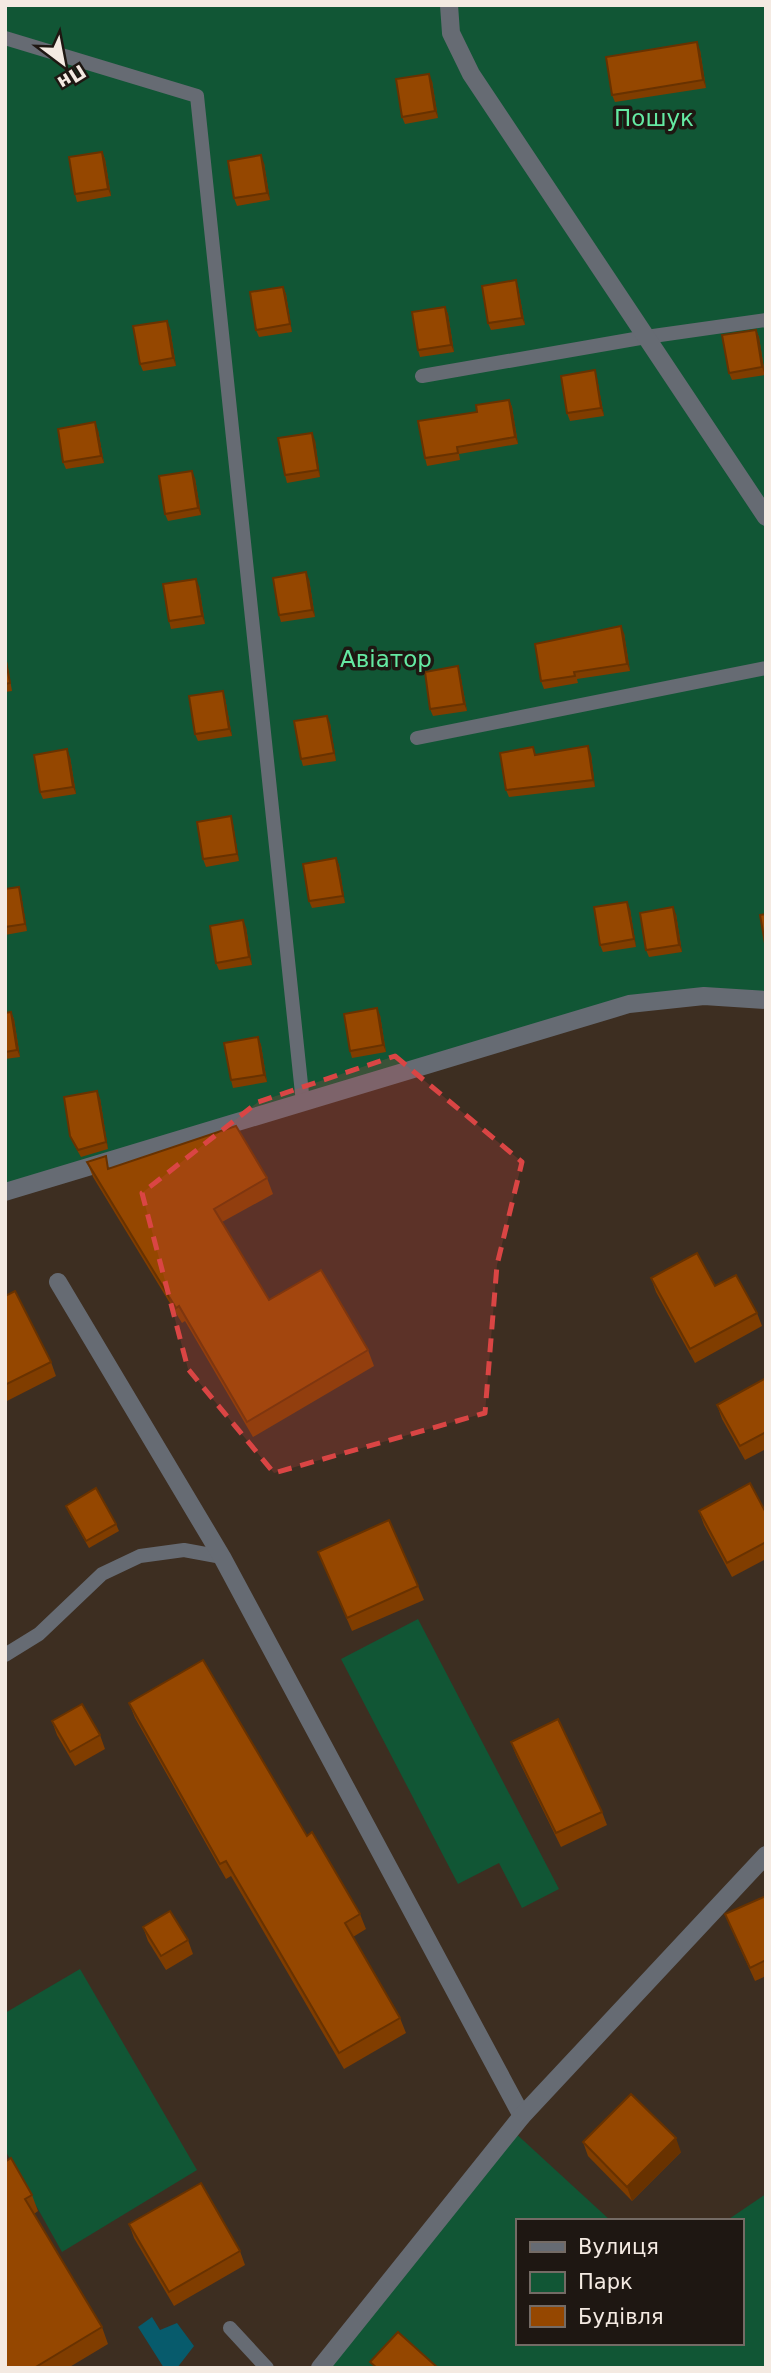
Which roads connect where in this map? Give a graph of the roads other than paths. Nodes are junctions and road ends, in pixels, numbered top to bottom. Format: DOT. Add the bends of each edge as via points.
graph roads {
  1 [pos="449,5"];
  2 [pos="5,38"];
  3 [pos="766,320"];
  4 [pos="646,337"];
  5 [pos="422,376"];
  6 [pos="766,517"];
  7 [pos="766,668"];
  8 [pos="417,738"];
  9 [pos="766,1000"];
  10 [pos="303,1103"];
  11 [pos="5,1192"];
  12 [pos="58,1282"];
  13 [pos="222,1557"];
  14 [pos="5,1655"];
  15 [pos="766,1855"];
  16 [pos="522,2116"];
  17 [pos="230,2328"];
  18 [pos="267,2368"];
  19 [pos="320,2368"];
  1 -- 4 [label="street" via="451,33 471,74"];
  2 -- 10 [label="lane" via="197,96"];
  3 -- 4 [label="lane"];
  4 -- 5 [label="lane"];
  4 -- 6 [label="street"];
  7 -- 8 [label="lane"];
  9 -- 10 [label="street" via="704,996 629,1004"];
  10 -- 11 [label="street"];
  12 -- 13 [label="street"];
  13 -- 14 [label="lane" via="184,1550 140,1556 102,1574 38,1634"];
  13 -- 16 [label="street"];
  15 -- 16 [label="street"];
  16 -- 19 [label="street"];
  17 -- 18 [label="lane"];
}
